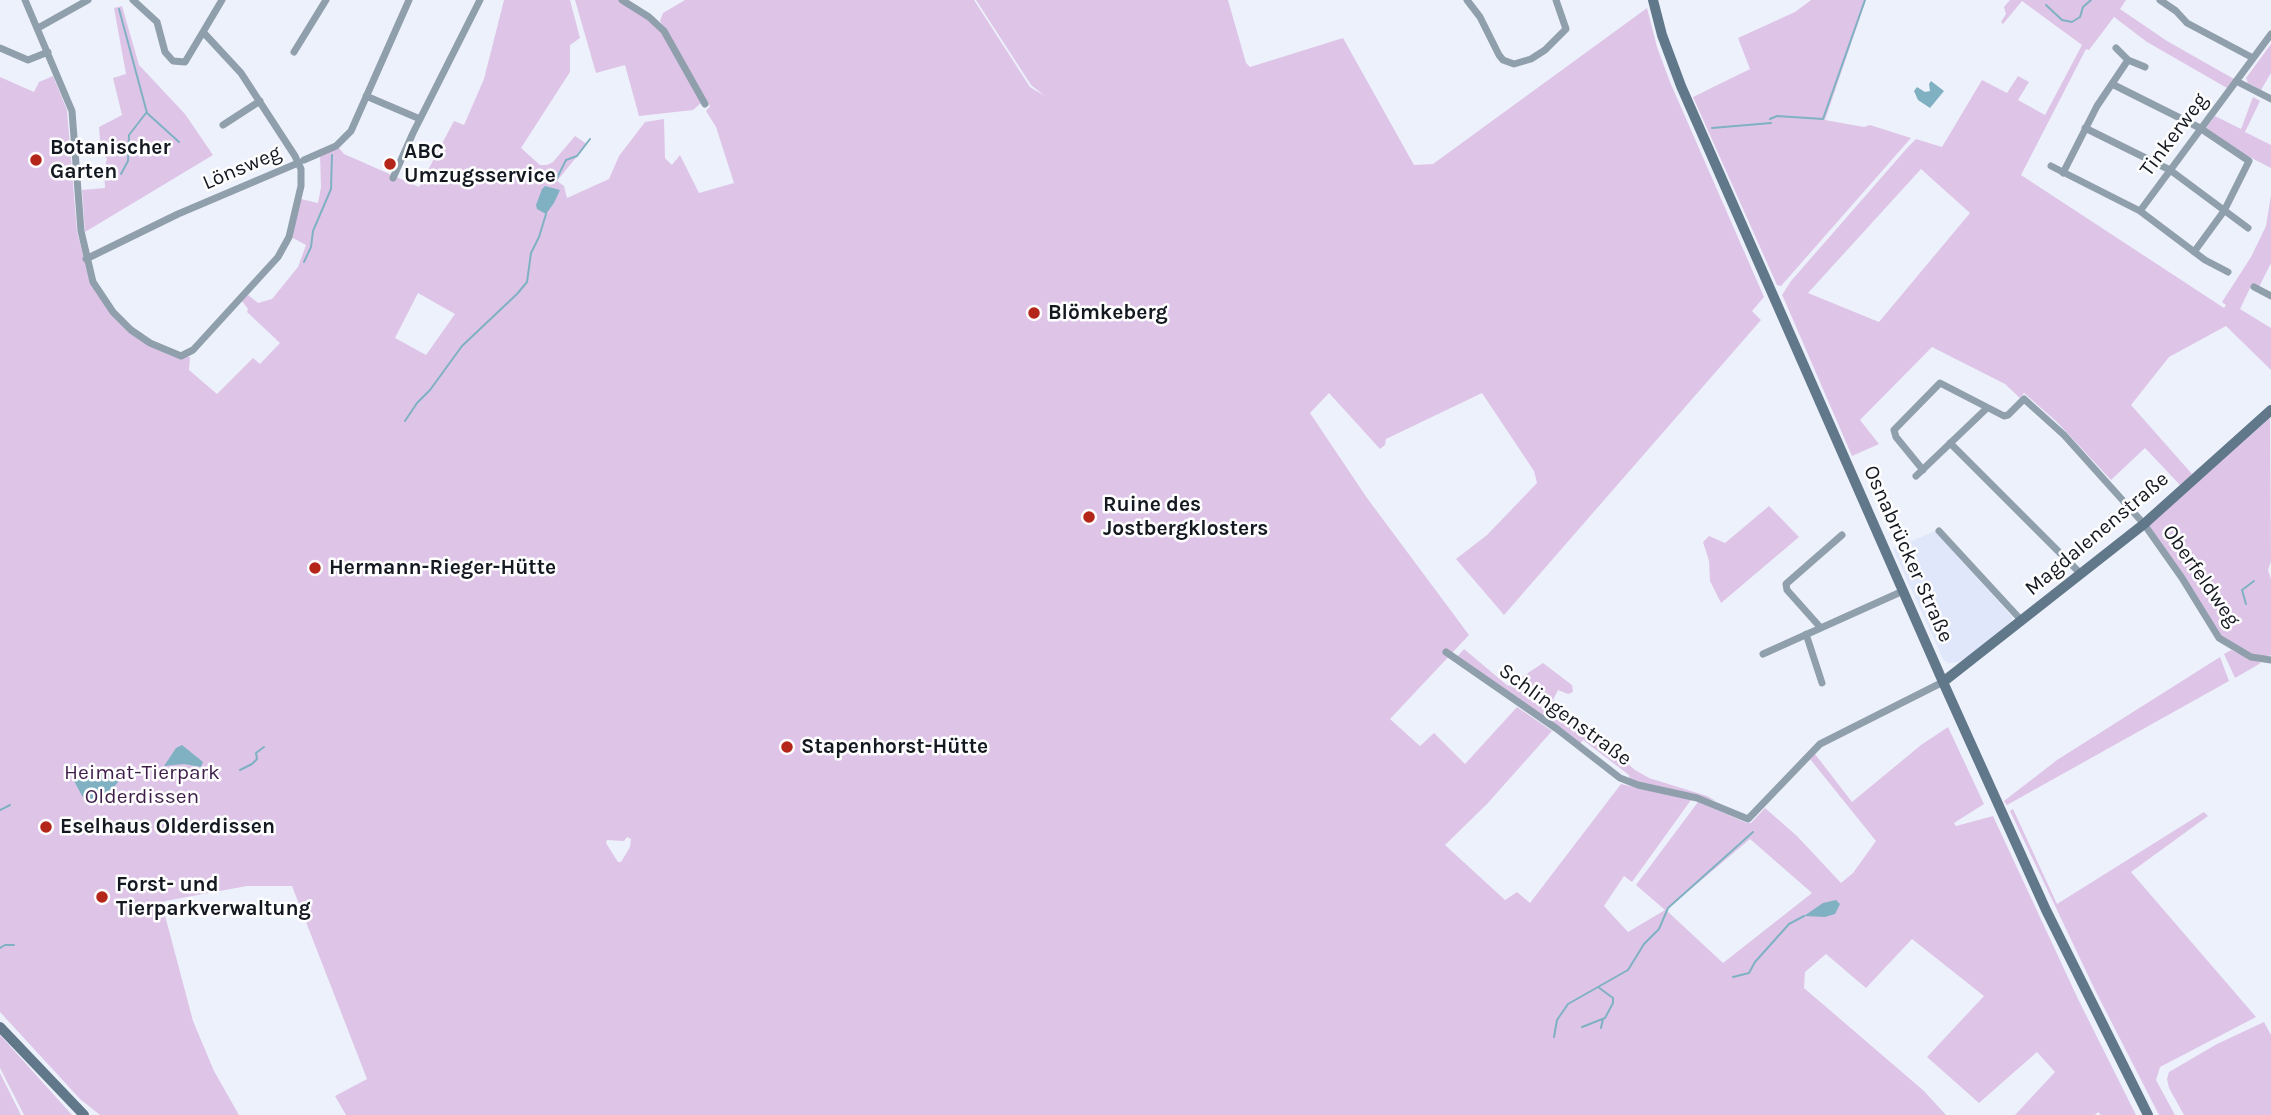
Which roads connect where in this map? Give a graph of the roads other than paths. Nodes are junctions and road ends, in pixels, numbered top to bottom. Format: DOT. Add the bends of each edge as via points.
graph roads {
  1 [pos="25,0"];
  2 [pos="88,0"];
  3 [pos="133,0"];
  4 [pos="222,0"];
  5 [pos="326,0"];
  6 [pos="409,0"];
  7 [pos="480,0"];
  8 [pos="622,0"];
  9 [pos="1467,0"];
  10 [pos="1556,0"];
  11 [pos="1653,0"];
  12 [pos="2160,0"];
  13 [pos="38,28"];
  14 [pos="203,32"];
  15 [pos="2271,34"];
  16 [pos="0,48"];
  17 [pos="2116,48"];
  18 [pos="48,52"];
  19 [pos="294,52"];
  20 [pos="2253,58"];
  21 [pos="2128,60"];
  22 [pos="2145,67"];
  23 [pos="2236,81"];
  24 [pos="2112,84"];
  25 [pos="366,96"];
  26 [pos="2271,99"];
  27 [pos="260,101"];
  28 [pos="705,104"];
  29 [pos="420,119"];
  30 [pos="223,125"];
  31 [pos="2085,128"];
  32 [pos="2200,128"];
  33 [pos="301,161"];
  34 [pos="2051,166"];
  35 [pos="2170,170"];
  36 [pos="2063,173"];
  37 [pos="393,178"];
  38 [pos="2140,211"];
  39 [pos="2224,211"];
  40 [pos="2248,228"];
  41 [pos="2194,251"];
  42 [pos="86,258"];
  43 [pos="2228,272"];
  44 [pos="2254,287"];
  45 [pos="2271,296"];
  46 [pos="1987,408"];
  47 [pos="2271,410"];
  48 [pos="1950,443"];
  49 [pos="2144,524"];
  50 [pos="1939,531"];
  51 [pos="1842,535"];
  52 [pos="2081,574"];
  53 [pos="1903,591"];
  54 [pos="2022,621"];
  55 [pos="1821,627"];
  56 [pos="1806,634"];
  57 [pos="1446,652"];
  58 [pos="1763,654"];
  59 [pos="2271,660"];
  60 [pos="1943,682"];
  61 [pos="1822,683"];
  62 [pos="0,1027"];
  63 [pos="84,1115"];
  64 [pos="2148,1115"];
  1 -- 13 [label="street"];
  2 -- 13 [label="street"];
  3 -- 14 [label="street" via="157,22 163,48 173,61 185,62"];
  4 -- 14 [label="street"];
  5 -- 19 [label="street"];
  6 -- 25 [label="street, Lönsweg"];
  7 -- 29 [label="street"];
  8 -- 28 [label="street" via="664,31"];
  9 -- 10 [label="street" via="1499,55 1520,64 1551,45 1566,29"];
  11 -- 53 [label="main road, Osnabrücker Straße" via="1681,86"];
  12 -- 20 [label="street" via="2187,23"];
  13 -- 18 [label="street"];
  14 -- 27 [label="street"];
  15 -- 20 [label="street, Tinkerweg"];
  16 -- 18 [label="street" via="28,60"];
  17 -- 21 [label="street"];
  18 -- 42 [label="street" via="72,111"];
  20 -- 23 [label="street, Tinkerweg"];
  21 -- 22 [label="street"];
  21 -- 24 [label="street"];
  23 -- 26 [label="street"];
  23 -- 32 [label="street, Tinkerweg"];
  24 -- 31 [label="street"];
  24 -- 32 [label="street"];
  25 -- 29 [label="street"];
  25 -- 33 [label="street, Lönsweg" via="346,137"];
  27 -- 30 [label="street"];
  27 -- 33 [label="street"];
  29 -- 37 [label="street"];
  31 -- 35 [label="street"];
  31 -- 36 [label="street"];
  32 -- 35 [label="street, Tinkerweg"];
  32 -- 39 [label="street" via="2249,161"];
  33 -- 42 [label="street, Lönsweg"];
  33 -- 42 [label="street" via="301,190 282,250 193,350 181,356 150,344 122,322 93,282"];
  34 -- 36 [label="street"];
  35 -- 38 [label="street, Tinkerweg"];
  35 -- 39 [label="street"];
  36 -- 38 [label="street"];
  38 -- 41 [label="street"];
  39 -- 40 [label="street"];
  39 -- 41 [label="street"];
  41 -- 43 [label="street"];
  44 -- 45 [label="street"];
  46 -- 48 [label="street"];
  46 -- 48 [label="street" via="1940,383 1894,430 1920,473"];
  46 -- 49 [label="street, Oberfeldweg" via="2008,415 2024,398"];
  47 -- 49 [label="main road, Magdalenenstraße"];
  48 -- 52 [label="street"];
  49 -- 52 [label="main road, Magdalenenstraße"];
  49 -- 59 [label="street, Oberfeldweg" via="2219,638 2251,657"];
  50 -- 54 [label="street"];
  51 -- 55 [label="street" via="1786,584"];
  52 -- 54 [label="main road, Magdalenenstraße"];
  53 -- 55 [label="street"];
  53 -- 60 [label="main road, Osnabrücker Straße"];
  54 -- 60 [label="main road, Magdalenenstraße"];
  55 -- 56 [label="street"];
  56 -- 58 [label="street"];
  56 -- 61 [label="street"];
  57 -- 60 [label="street, Schlingenstraße" via="1620,778 1698,799 1748,819 1820,744"];
  60 -- 64 [label="main road, Osnabrücker Straße" via="2046,910"];
  62 -- 63 [label="main road"];
}
